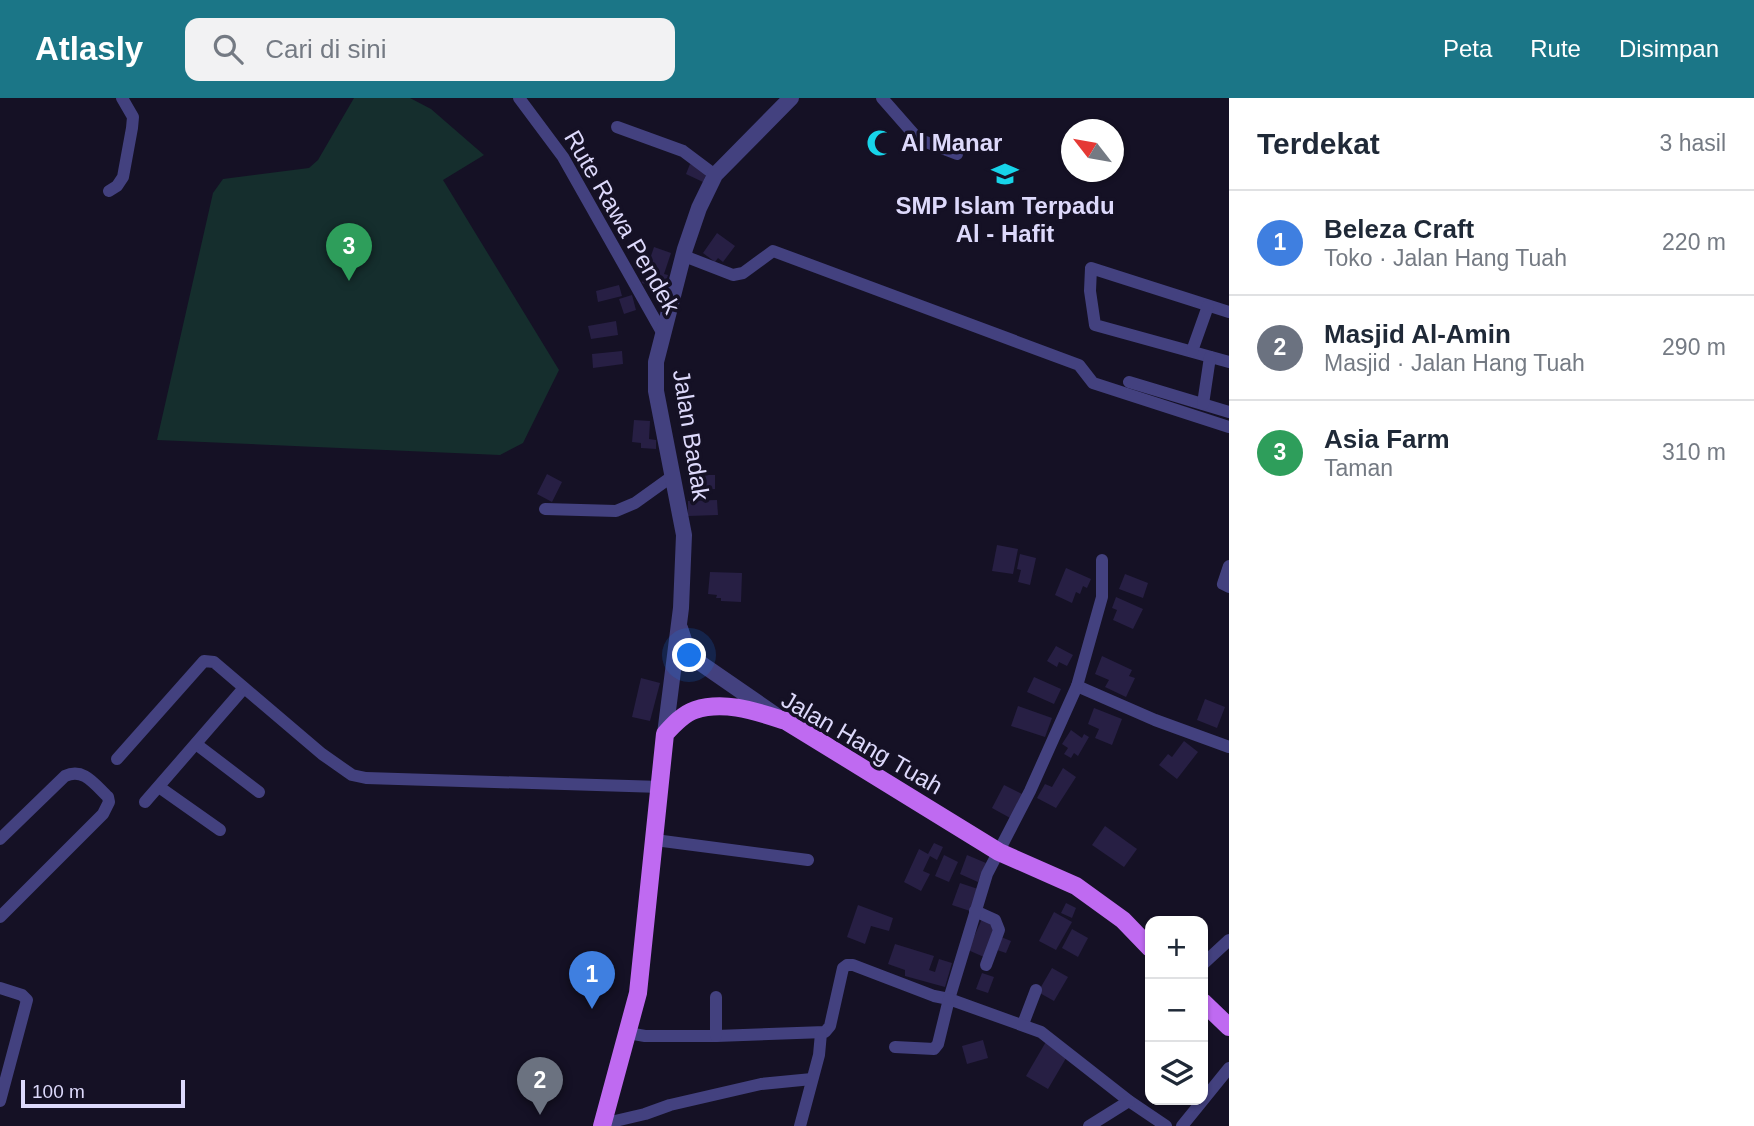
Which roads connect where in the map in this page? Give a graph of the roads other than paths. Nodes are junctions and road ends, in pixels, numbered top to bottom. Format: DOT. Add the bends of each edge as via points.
graph roads {
  1 [pos="122,98"];
  2 [pos="519,98"];
  3 [pos="791,98"];
  4 [pos="882,98"];
  5 [pos="617,127"];
  6 [pos="957,155"];
  7 [pos="715,176"];
  8 [pos="109,191"];
  9 [pos="684,256"];
  10 [pos="1208,306"];
  11 [pos="1229,312"];
  12 [pos="663,334"];
  13 [pos="1192,351"];
  14 [pos="1210,356"];
  15 [pos="1229,362"];
  16 [pos="1129,382"];
  17 [pos="1203,404"];
  18 [pos="1229,412"];
  19 [pos="1229,427"];
  20 [pos="674,475"];
  21 [pos="545,509"];
  22 [pos="1102,560"];
  23 [pos="1229,566"];
  24 [pos="1229,587"];
  25 [pos="679,626"];
  26 [pos="1077,686"];
  27 [pos="244,688"];
  28 [pos="786,721"];
  29 [pos="664,734"];
  30 [pos="196,744"];
  31 [pos="1229,747"];
  32 [pos="117,759"];
  33 [pos="159,787"];
  34 [pos="661,787"];
  35 [pos="258,792"];
  36 [pos="145,802"];
  37 [pos="220,830"];
  38 [pos="0,839"];
  39 [pos="655,840"];
  40 [pos="999,852"];
  41 [pos="808,860"];
  42 [pos="975,911"];
  43 [pos="0,917"];
  44 [pos="1229,940"];
  45 [pos="1145,943"];
  46 [pos="1208,959"];
  47 [pos="986,965"];
  48 [pos="0,988"];
  49 [pos="1036,990"];
  50 [pos="716,997"];
  51 [pos="949,999"];
  52 [pos="1208,1007"];
  53 [pos="1023,1024"];
  54 [pos="1229,1027"];
  55 [pos="628,1033"];
  56 [pos="821,1033"];
  57 [pos="716,1036"];
  58 [pos="895,1046"];
  59 [pos="1229,1068"];
  60 [pos="812,1079"];
  61 [pos="0,1101"];
  62 [pos="1129,1101"];
  63 [pos="602,1125"];
  64 [pos="800,1126"];
  65 [pos="1089,1126"];
  66 [pos="1167,1126"];
  67 [pos="1182,1126"];
  1 -- 8 [label="street" via="133,117 132,128 123,177"];
  2 -- 12 [label="street, Rute Rawa Pendek" via="563,157"];
  3 -- 7 [label="street, Jalan Badak"];
  4 -- 6 [label="street" via="918,139"];
  5 -- 7 [label="street" via="682,151"];
  7 -- 9 [label="street, Jalan Badak"];
  9 -- 12 [label="street, Jalan Badak"];
  9 -- 19 [label="street" via="733,275 773,251 1079,365 1093,383"];
  10 -- 11 [label="street"];
  10 -- 13 [label="street"];
  10 -- 13 [label="street" via="1091,268 1095,325"];
  12 -- 20 [label="street, Jalan Badak" via="656,362 656,391"];
  13 -- 14 [label="street"];
  14 -- 15 [label="street"];
  14 -- 17 [label="street"];
  16 -- 17 [label="street"];
  17 -- 18 [label="street"];
  20 -- 21 [label="street" via="616,511"];
  20 -- 25 [label="street, Jalan Badak" via="684,535"];
  22 -- 26 [label="street" via="1102,597"];
  23 -- 24 [label="street" via="1223,584"];
  25 -- 28 [label="street" via="693,658"];
  25 -- 29 [label="street, Jalan Badak"];
  26 -- 31 [label="street"];
  26 -- 40 [label="street"];
  27 -- 30 [label="street"];
  27 -- 32 [label="street" via="214,662 204,661"];
  27 -- 34 [label="street" via="352,775"];
  28 -- 29 [label="main road, Jalan Hang Tuah" via="728,706 695,710"];
  28 -- 40 [label="main road, Jalan Hang Tuah"];
  29 -- 34 [label="main road"];
  30 -- 33 [label="street"];
  30 -- 35 [label="street"];
  33 -- 36 [label="street"];
  33 -- 37 [label="street"];
  34 -- 39 [label="main road"];
  38 -- 43 [label="street" via="74,772 83,773 108,797 103,814"];
  39 -- 41 [label="street"];
  39 -- 55 [label="main road" via="638,993"];
  40 -- 42 [label="street"];
  40 -- 45 [label="main road, Jalan Hang Tuah" via="1087,893 1124,920"];
  42 -- 47 [label="street" via="995,920 999,930"];
  42 -- 51 [label="street"];
  44 -- 46 [label="street"];
  48 -- 61 [label="street" via="27,1000"];
  49 -- 53 [label="street"];
  50 -- 57 [label="street"];
  51 -- 53 [label="street"];
  51 -- 56 [label="street" via="847,965 830,1026"];
  51 -- 58 [label="street" via="934,1049"];
  52 -- 54 [label="main road"];
  53 -- 62 [label="street" via="1041,1032"];
  55 -- 57 [label="street"];
  55 -- 63 [label="main road"];
  56 -- 57 [label="street"];
  56 -- 60 [label="street"];
  59 -- 67 [label="street"];
  60 -- 63 [label="street" via="761,1084"];
  60 -- 64 [label="street"];
  62 -- 65 [label="street"];
  62 -- 66 [label="street"];
}
